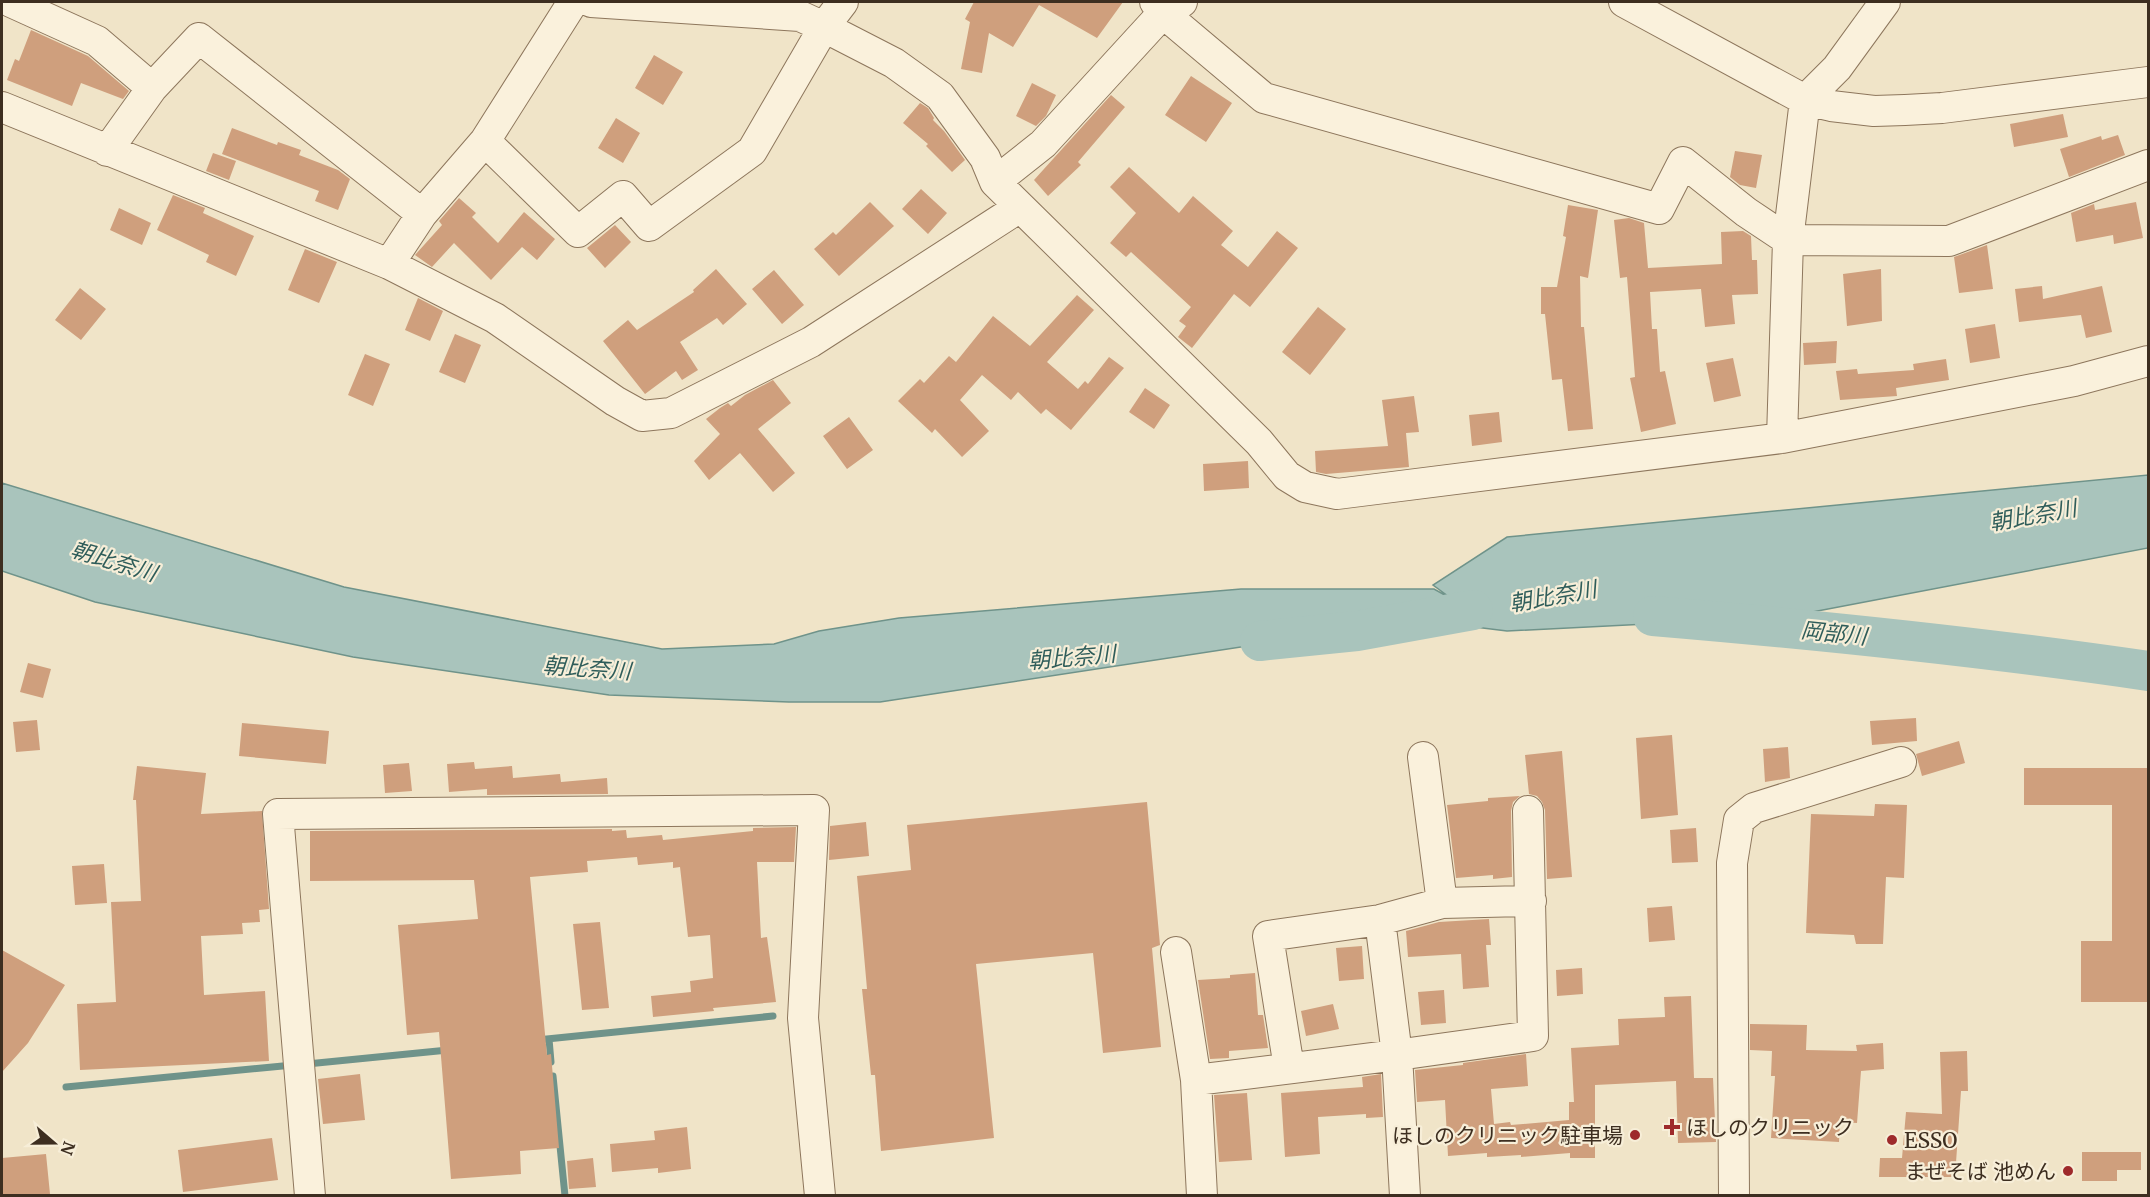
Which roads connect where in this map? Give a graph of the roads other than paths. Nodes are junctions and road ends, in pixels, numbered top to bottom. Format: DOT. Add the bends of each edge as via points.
graph roads {
  1 [pos="11,2"];
  2 [pos="573,2"];
  3 [pos="591,2"];
  4 [pos="843,2"];
  5 [pos="1624,2"];
  6 [pos="1885,2"];
  7 [pos="1167,5"];
  8 [pos="824,27"];
  9 [pos="2148,82"];
  10 [pos="152,88"];
  11 [pos="1805,100"];
  12 [pos="2,107"];
  13 [pos="485,141"];
  14 [pos="107,151"];
  15 [pos="2148,165"];
  16 [pos="995,182"];
  17 [pos="1020,207"];
  18 [pos="422,214"];
  19 [pos="1788,240"];
  20 [pos="388,264"];
  21 [pos="2148,361"];
  22 [pos="1782,438"];
  23 [pos="1423,757"];
  24 [pos="1902,762"];
  25 [pos="1528,811"];
  26 [pos="1531,901"];
  27 [pos="1442,903"];
  28 [pos="1380,920"];
  29 [pos="1176,952"];
  30 [pos="1397,1055"];
  31 [pos="1288,1068"];
  32 [pos="1197,1080"];
  33 [pos="310,1196"];
  34 [pos="820,1196"];
  35 [pos="1202,1196"];
  36 [pos="1405,1196"];
  37 [pos="1734,1196"];
  1 -- 10 [label="street" via="97,40"];
  2 -- 13 [label="street"];
  3 -- 8 [label="street" via="800,16"];
  4 -- 8 [label="street"];
  5 -- 11 [label="street"];
  6 -- 11 [label="street" via="1837,68"];
  7 -- 16 [label="street" via="1043,144"];
  7 -- 19 [label="street" via="1264,98 1659,209 1683,162"];
  8 -- 13 [label="street" via="752,151 649,226 623,196 578,232"];
  8 -- 16 [label="street" via="894,63 940,96 985,158"];
  9 -- 11 [label="street" via="1905,110 1874,111"];
  10 -- 14 [label="street"];
  10 -- 18 [label="street" via="199,38"];
  11 -- 19 [label="street"];
  12 -- 14 [label="street"];
  13 -- 18 [label="street"];
  14 -- 20 [label="street"];
  15 -- 19 [label="street" via="1949,241"];
  16 -- 17 [label="street"];
  17 -- 20 [label="street" via="812,342 671,413 642,416 495,318"];
  17 -- 22 [label="street" via="1259,442 1287,476 1305,487 1337,494"];
  18 -- 20 [label="street"];
  19 -- 22 [label="street"];
  21 -- 22 [label="street" via="2074,381"];
  23 -- 27 [label="street"];
  24 -- 37 [label="street" via="1754,808 1739,820 1732,863"];
  25 -- 26 [label="street"];
  26 -- 27 [label="street"];
  26 -- 30 [label="street" via="1533,1036"];
  27 -- 28 [label="street"];
  28 -- 30 [label="street"];
  28 -- 31 [label="street" via="1268,936"];
  29 -- 32 [label="street"];
  30 -- 31 [label="street"];
  30 -- 36 [label="street"];
  31 -- 32 [label="street"];
  32 -- 35 [label="street"];
  33 -- 34 [label="street" via="278,814 814,810 803,1018"];
}
